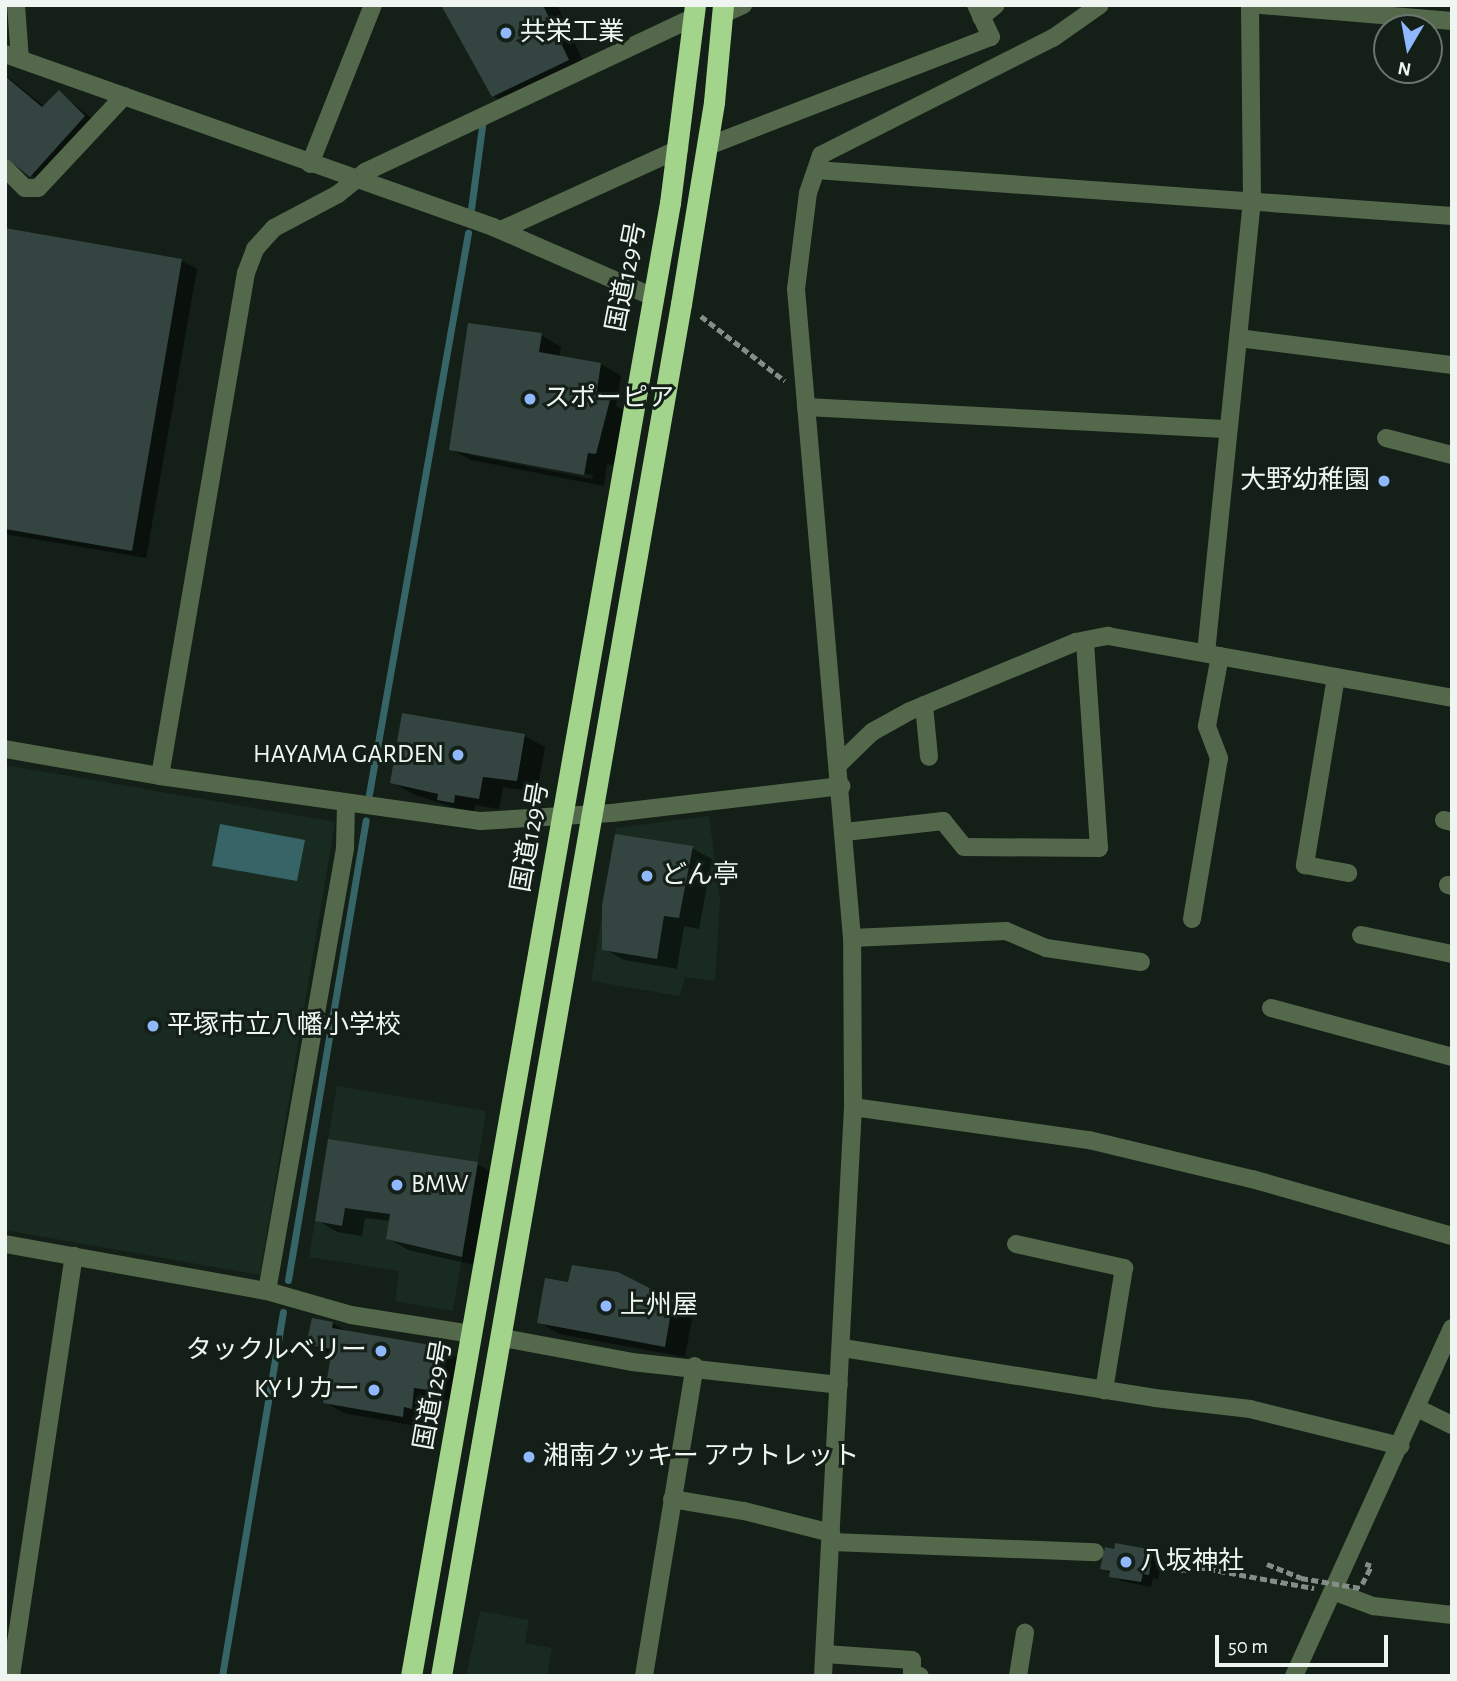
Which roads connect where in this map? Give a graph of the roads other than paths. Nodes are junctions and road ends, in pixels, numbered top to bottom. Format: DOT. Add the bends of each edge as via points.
graph roads {
  1 [pos="16,5"];
  2 [pos="373,5"];
  3 [pos="743,5"];
  4 [pos="996,5"];
  5 [pos="1100,5"];
  6 [pos="1250,5"];
  7 [pos="1261,5"];
  8 [pos="723,10"];
  9 [pos="694,11"];
  10 [pos="979,11"];
  11 [pos="1452,21"];
  12 [pos="13,56"];
  13 [pos="124,96"];
  14 [pos="708,146"];
  15 [pos="679,149"];
  16 [pos="310,164"];
  17 [pos="5,167"];
  18 [pos="816,170"];
  19 [pos="354,179"];
  20 [pos="1252,198"];
  21 [pos="1452,216"];
  22 [pos="500,230"];
  23 [pos="651,296"];
  24 [pos="1237,338"];
  25 [pos="1452,365"];
  26 [pos="805,402"];
  27 [pos="1228,429"];
  28 [pos="1386,438"];
  29 [pos="1452,455"];
  30 [pos="1085,640"];
  31 [pos="1213,655"];
  32 [pos="1336,677"];
  33 [pos="1452,698"];
  34 [pos="924,705"];
  35 [pos="5,749"];
  36 [pos="929,757"];
  37 [pos="838,765"];
  38 [pos="160,776"];
  39 [pos="841,786"];
  40 [pos="346,803"];
  41 [pos="591,814"];
  42 [pos="563,817"];
  43 [pos="845,832"];
  44 [pos="1348,873"];
  45 [pos="1192,919"];
  46 [pos="1361,935"];
  47 [pos="852,938"];
  48 [pos="1452,954"];
  49 [pos="1141,962"];
  50 [pos="1271,1008"];
  51 [pos="1452,1057"];
  52 [pos="853,1107"];
  53 [pos="1452,1236"];
  54 [pos="5,1244"];
  55 [pos="1016,1244"];
  56 [pos="74,1256"];
  57 [pos="267,1292"];
  58 [pos="1452,1328"];
  59 [pos="473,1334"];
  60 [pos="503,1338"];
  61 [pos="843,1348"];
  62 [pos="695,1366"];
  63 [pos="839,1385"];
  64 [pos="1104,1390"];
  65 [pos="1417,1408"];
  66 [pos="1452,1425"];
  67 [pos="1401,1446"];
  68 [pos="673,1499"];
  69 [pos="831,1538"];
  70 [pos="1095,1552"];
  71 [pos="1333,1591"];
  72 [pos="1452,1615"];
  73 [pos="1025,1633"];
  74 [pos="825,1654"];
  75 [pos="12,1675"];
  76 [pos="411,1676"];
  77 [pos="441,1676"];
  78 [pos="644,1676"];
  79 [pos="823,1676"];
  80 [pos="920,1676"];
  81 [pos="1018,1676"];
  82 [pos="1294,1676"];
  1 -- 12 [label="street"];
  2 -- 16 [label="street"];
  3 -- 8 [label="street"];
  4 -- 10 [label="street"];
  5 -- 18 [label="street" via="1053,38 821,155"];
  6 -- 20 [label="street"];
  7 -- 11 [label="street"];
  8 -- 14 [label="highway"];
  9 -- 15 [label="highway, 国道129号"];
  9 -- 19 [label="street"];
  10 -- 14 [label="street" via="991,37"];
  12 -- 13 [label="street"];
  13 -- 16 [label="street"];
  13 -- 17 [label="street" via="38,188 26,188"];
  14 -- 41 [label="highway"];
  15 -- 22 [label="street"];
  15 -- 23 [label="highway, 国道129号"];
  16 -- 19 [label="street"];
  18 -- 20 [label="street"];
  18 -- 26 [label="street" via="808,193 796,289"];
  19 -- 22 [label="street"];
  19 -- 38 [label="street" via="338,194 274,228 255,249 246,273"];
  20 -- 21 [label="street"];
  20 -- 24 [label="street"];
  22 -- 23 [label="street"];
  23 -- 42 [label="highway, 国道129号"];
  24 -- 25 [label="street"];
  24 -- 27 [label="street"];
  26 -- 27 [label="street"];
  26 -- 37 [label="street"];
  27 -- 31 [label="street"];
  28 -- 29 [label="street"];
  30 -- 31 [label="street" via="1108,636"];
  30 -- 34 [label="street"];
  30 -- 43 [label="street" via="1099,848 964,847 943,821"];
  31 -- 32 [label="street"];
  31 -- 45 [label="street" via="1207,726 1219,758"];
  32 -- 33 [label="street"];
  32 -- 44 [label="street" via="1306,865"];
  34 -- 36 [label="street"];
  34 -- 37 [label="street" via="872,732"];
  35 -- 38 [label="street"];
  37 -- 39 [label="street"];
  38 -- 40 [label="street"];
  39 -- 41 [label="street"];
  39 -- 43 [label="street"];
  40 -- 42 [label="street" via="481,821"];
  40 -- 57 [label="street" via="345,848"];
  41 -- 42 [label="street"];
  41 -- 60 [label="highway"];
  42 -- 59 [label="highway, 国道129号"];
  43 -- 47 [label="street"];
  46 -- 48 [label="street"];
  47 -- 49 [label="street" via="1006,931 1046,948"];
  47 -- 52 [label="street"];
  50 -- 51 [label="street"];
  52 -- 53 [label="street" via="1089,1140 1252,1179"];
  52 -- 61 [label="street"];
  54 -- 56 [label="street"];
  55 -- 64 [label="street" via="1124,1268"];
  56 -- 57 [label="street"];
  56 -- 75 [label="street"];
  57 -- 59 [label="street" via="351,1315"];
  58 -- 65 [label="street"];
  59 -- 76 [label="highway, 国道129号"];
  60 -- 62 [label="street" via="632,1362"];
  60 -- 77 [label="highway"];
  61 -- 63 [label="street"];
  61 -- 64 [label="street"];
  62 -- 63 [label="street"];
  62 -- 68 [label="street"];
  63 -- 69 [label="street"];
  64 -- 67 [label="street" via="1250,1409"];
  65 -- 66 [label="street"];
  65 -- 67 [label="street"];
  67 -- 71 [label="street"];
  68 -- 69 [label="street" via="744,1511"];
  68 -- 78 [label="street"];
  69 -- 70 [label="street"];
  69 -- 74 [label="street"];
  71 -- 72 [label="street" via="1373,1606"];
  71 -- 82 [label="street"];
  73 -- 81 [label="street"];
  74 -- 79 [label="street"];
  74 -- 80 [label="street" via="912,1660 912,1674"];
}
